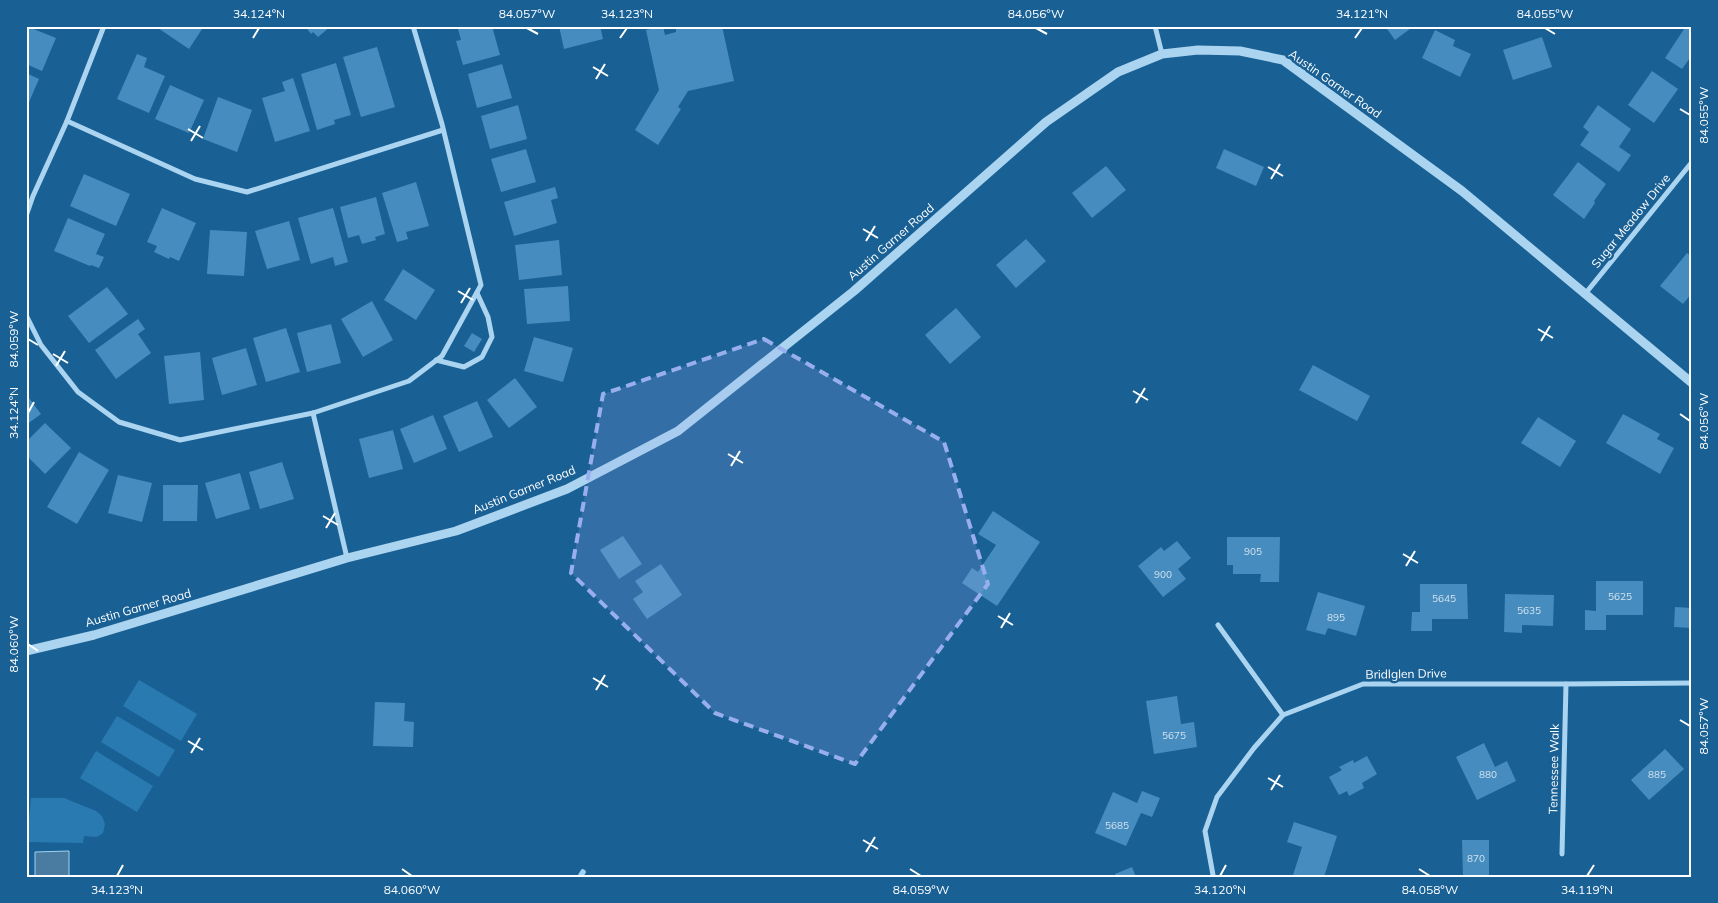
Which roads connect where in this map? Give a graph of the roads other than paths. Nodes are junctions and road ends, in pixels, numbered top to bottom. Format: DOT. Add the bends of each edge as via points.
graph roads {
  1 [pos="104,26"];
  2 [pos="413,26"];
  3 [pos="1155,26"];
  4 [pos="1162,54"];
  5 [pos="67,121"];
  6 [pos="443,130"];
  7 [pos="1692,162"];
  8 [pos="26,216"];
  9 [pos="477,293"];
  10 [pos="1585,294"];
  11 [pos="26,315"];
  12 [pos="436,360"];
  13 [pos="1692,383"];
  14 [pos="313,413"];
  15 [pos="347,558"];
  16 [pos="1218,625"];
  17 [pos="26,651"];
  18 [pos="1692,683"];
  19 [pos="1566,684"];
  20 [pos="1283,715"];
  21 [pos="1562,854"];
  22 [pos="1213,875"];
  1 -- 5 [label="street"];
  2 -- 6 [label="street"];
  3 -- 4 [label="street"];
  4 -- 10 [label="street, Austin Garner Road" via="1198,50 1240,51 1283,60 1462,191"];
  4 -- 15 [label="street, Austin Garner Road" via="1118,72 1046,122 854,291 678,431 567,489 456,531"];
  5 -- 6 [label="street" via="195,179 247,192"];
  5 -- 8 [label="street"];
  6 -- 9 [label="street" via="481,285"];
  7 -- 10 [label="street, Sugar Meadow Drive"];
  9 -- 12 [label="street" via="442,356"];
  9 -- 12 [label="street" via="488,317 492,337 482,357 464,367"];
  10 -- 13 [label="street, Austin Garner Road"];
  11 -- 14 [label="street" via="41,345 78,392 119,422 180,440"];
  12 -- 14 [label="street" via="409,381"];
  14 -- 15 [label="street"];
  15 -- 17 [label="street, Austin Garner Road" via="94,635"];
  16 -- 20 [label="street"];
  18 -- 19 [label="street, Bridlglen Drive"];
  19 -- 20 [label="street, Bridlglen Drive" via="1363,684"];
  19 -- 21 [label="street, Tennessee Walk"];
  20 -- 22 [label="street, Bridlglen Drive" via="1217,797 1204,831"];
}
